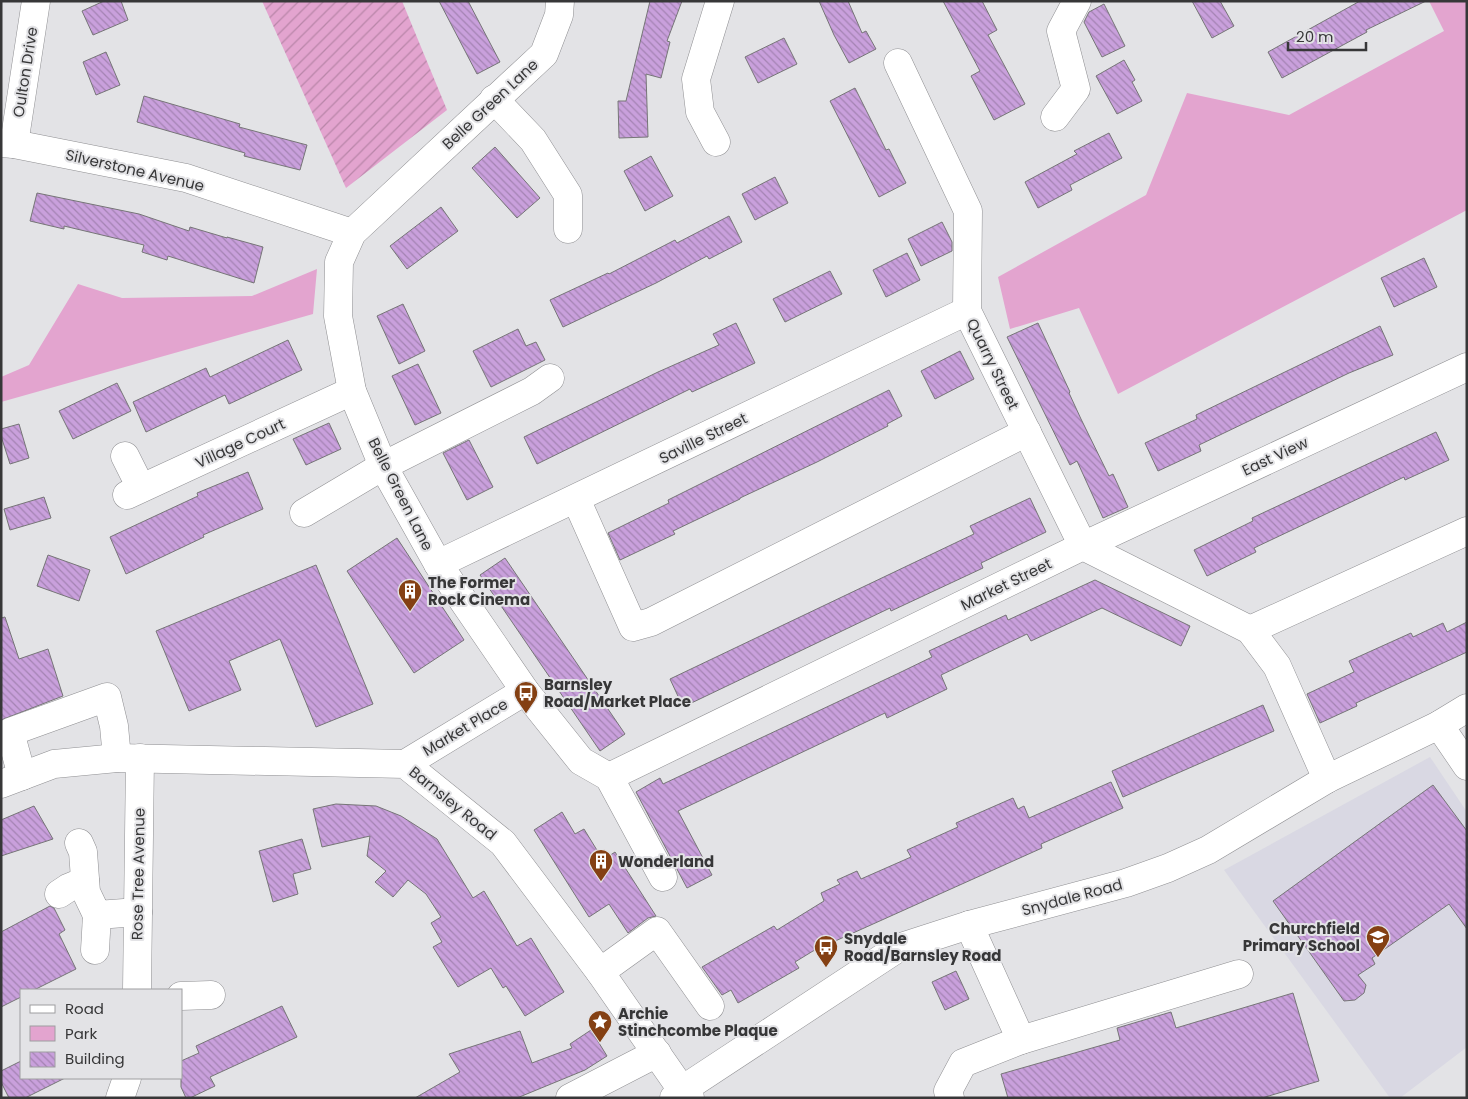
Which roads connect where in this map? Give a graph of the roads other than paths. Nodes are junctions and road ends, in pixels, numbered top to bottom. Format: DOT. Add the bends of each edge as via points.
graph roads {
  1 [pos="36,1"];
  2 [pos="560,1"];
  3 [pos="720,1"];
  4 [pos="1077,1"];
  5 [pos="898,63"];
  6 [pos="494,99"];
  7 [pos="1055,117"];
  8 [pos="716,142"];
  9 [pos="8,143"];
  10 [pos="568,229"];
  11 [pos="352,233"];
  12 [pos="967,311"];
  13 [pos="1467,366"];
  14 [pos="550,378"];
  15 [pos="352,391"];
  16 [pos="1027,432"];
  17 [pos="125,456"];
  18 [pos="383,466"];
  19 [pos="576,499"];
  20 [pos="304,513"];
  21 [pos="1467,531"];
  22 [pos="1083,546"];
  23 [pos="438,564"];
  24 [pos="1250,630"];
  25 [pos="524,691"];
  26 [pos="1467,708"];
  27 [pos="1439,725"];
  28 [pos="128,758"];
  29 [pos="405,764"];
  30 [pos="1467,766"];
  31 [pos="609,777"];
  32 [pos="1327,779"];
  33 [pos="12,780"];
  34 [pos="79,843"];
  35 [pos="663,877"];
  36 [pos="85,881"];
  37 [pos="59,894"];
  38 [pos="138,912"];
  39 [pos="97,915"];
  40 [pos="969,925"];
  41 [pos="96,950"];
  42 [pos="600,972"];
  43 [pos="1239,974"];
  44 [pos="137,989"];
  45 [pos="211,995"];
  46 [pos="182,996"];
  47 [pos="710,1006"];
  48 [pos="1021,1040"];
  49 [pos="656,1053"];
  50 [pos="128,1079"];
  51 [pos="682,1095"];
  52 [pos="120,1098"];
  53 [pos="570,1098"];
  54 [pos="950,1098"];
  1 -- 9 [label="street, Oulton Drive"];
  2 -- 6 [label="street, Belle Green Lane" via="560,15 544,54"];
  3 -- 8 [label="street" via="696,79 700,112"];
  4 -- 7 [label="street" via="1061,31 1076,89"];
  5 -- 12 [label="street, Quarry Street" via="968,211"];
  6 -- 10 [label="street" via="532,140 568,195"];
  6 -- 11 [label="street, Belle Green Lane"];
  9 -- 11 [label="street, Silverstone Avenue" via="186,178"];
  11 -- 15 [label="street, Belle Green Lane" via="339,262 338,316"];
  12 -- 16 [label="street, Quarry Street"];
  12 -- 19 [label="street, Saville Street"];
  13 -- 22 [label="street, East View"];
  14 -- 18 [label="street" via="532,391"];
  15 -- 17 [label="street, Village Court" via="134,491"];
  15 -- 18 [label="street, Belle Green Lane"];
  16 -- 19 [label="street" via="651,622 633,627"];
  16 -- 22 [label="street, Quarry Street"];
  18 -- 20 [label="street"];
  18 -- 23 [label="street, Belle Green Lane"];
  19 -- 23 [label="street, Saville Street"];
  21 -- 24 [label="street"];
  22 -- 24 [label="street"];
  22 -- 31 [label="street, Market Street"];
  23 -- 25 [label="street, Belle Green Lane"];
  24 -- 32 [label="street" via="1277,666"];
  25 -- 29 [label="street, Market Place"];
  25 -- 31 [label="street, Belle Green Lane" via="581,761"];
  26 -- 27 [label="street, Snydale Road"];
  27 -- 30 [label="street"];
  27 -- 32 [label="street, Snydale Road"];
  28 -- 29 [label="street, Barnsley Road"];
  28 -- 33 [label="street, Barnsley Road" via="54,764"];
  28 -- 33 [label="street, Rose Tree Avenue" via="114,726 107,697 10,732"];
  28 -- 38 [label="street, Rose Tree Avenue"];
  29 -- 42 [label="street, Barnsley Road" via="503,843"];
  31 -- 35 [label="street"];
  32 -- 40 [label="street, Snydale Road" via="1208,850 1168,868 1126,883"];
  34 -- 36 [label="street" via="83,852"];
  36 -- 37 [label="street"];
  36 -- 39 [label="street" via="86,892"];
  38 -- 39 [label="street"];
  38 -- 44 [label="street, Rose Tree Avenue"];
  39 -- 41 [label="street"];
  40 -- 48 [label="street"];
  40 -- 51 [label="street, Snydale Road" via="898,948"];
  42 -- 47 [label="street" via="657,931"];
  42 -- 49 [label="street, Barnsley Road"];
  43 -- 48 [label="street"];
  45 -- 46 [label="street"];
  48 -- 54 [label="street" via="963,1063 948,1091"];
  49 -- 51 [label="street, Barnsley Road"];
  49 -- 53 [label="street"];
  50 -- 52 [label="street"];
}
